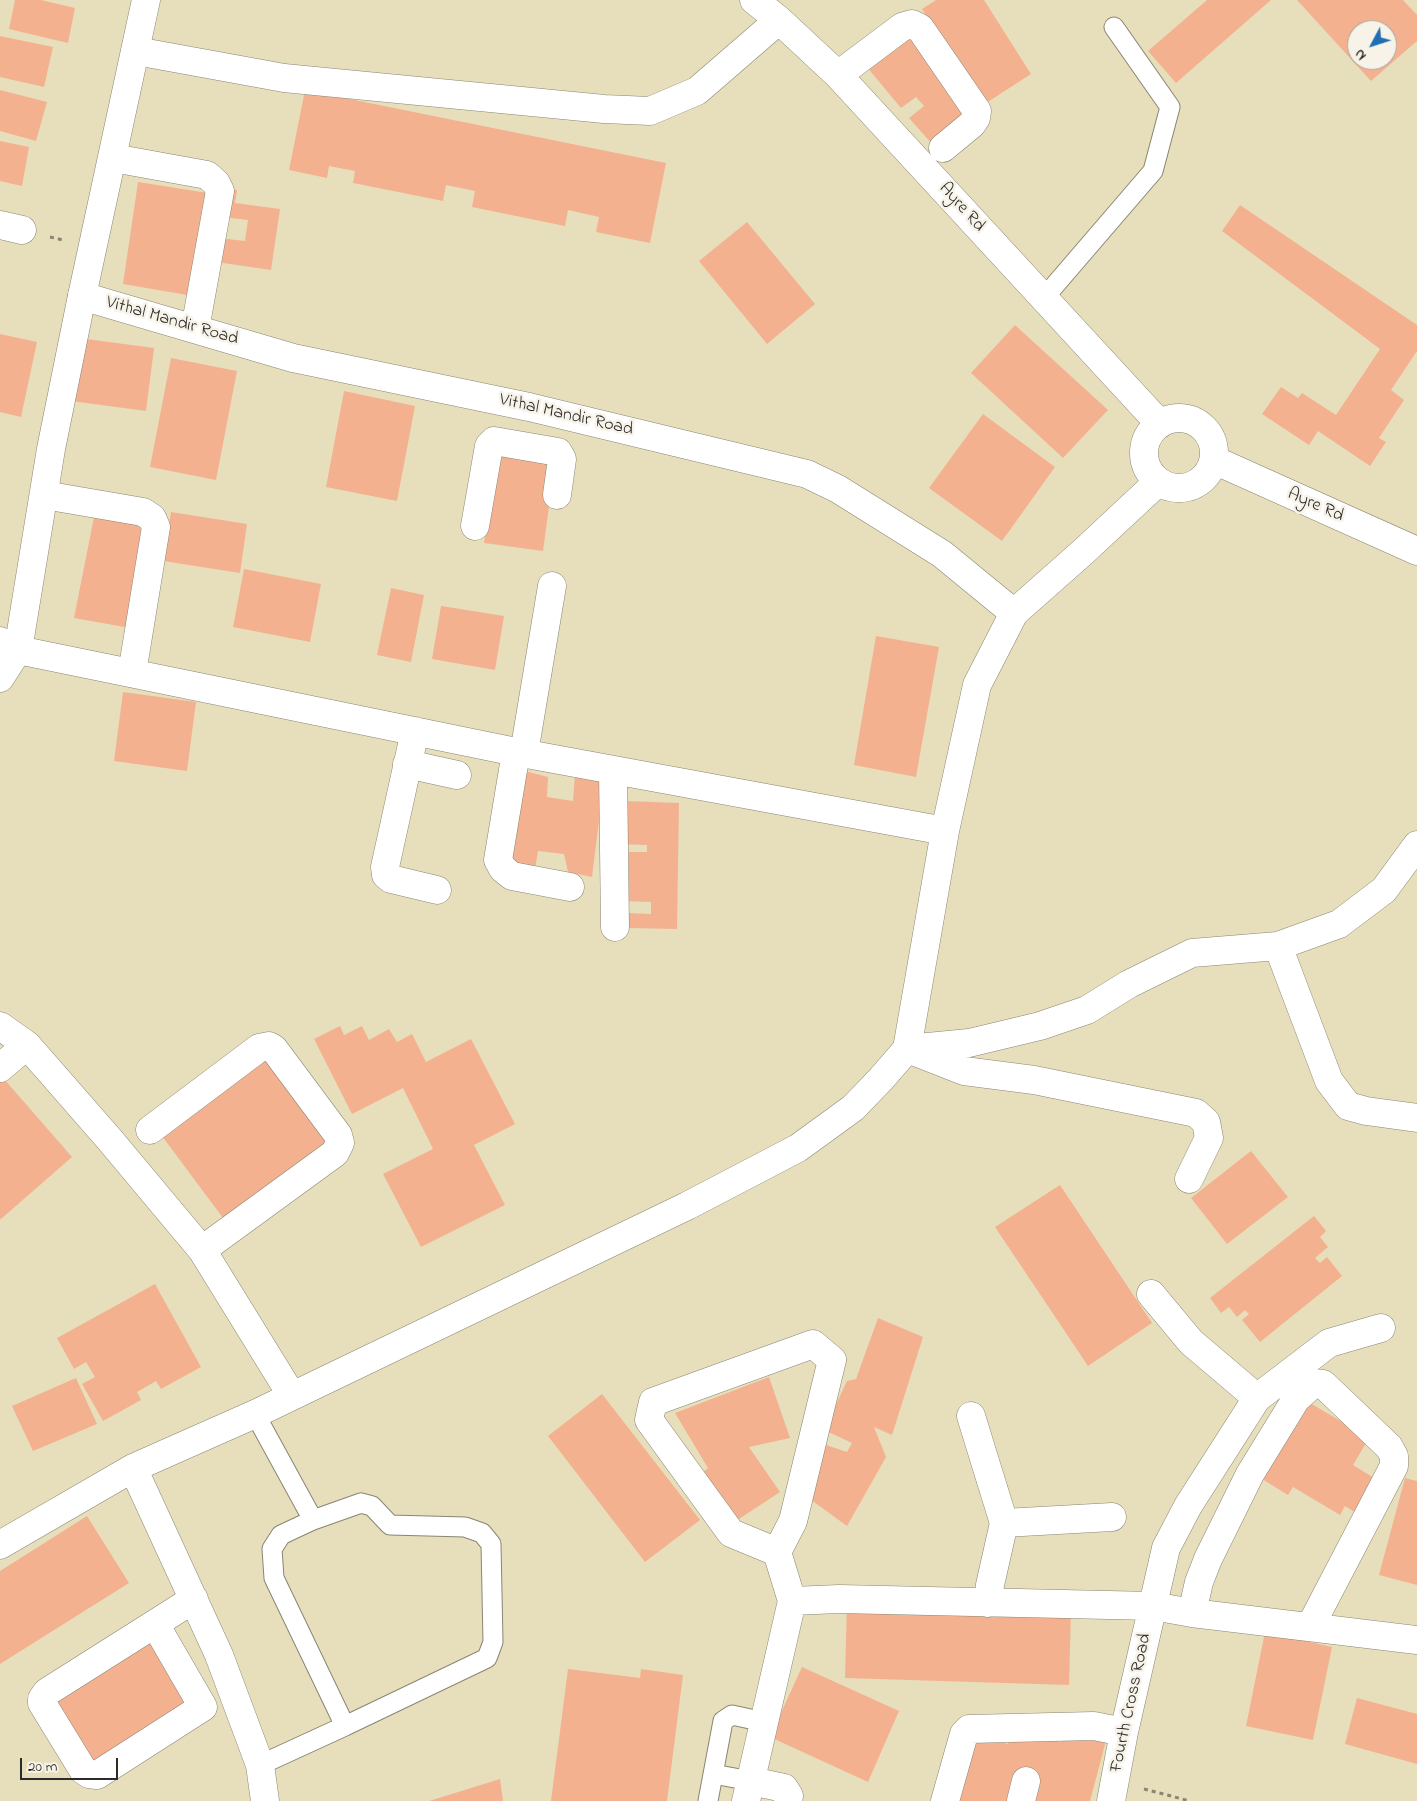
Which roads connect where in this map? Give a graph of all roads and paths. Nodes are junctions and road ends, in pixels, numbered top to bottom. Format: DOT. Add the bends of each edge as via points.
graph roads {
  1 [pos="146,0"];
  2 [pos="754,0"];
  3 [pos="779,20"];
  4 [pos="1114,27"];
  5 [pos="136,51"];
  6 [pos="838,74"];
  7 [pos="943,148"];
  8 [pos="113,158"];
  9 [pos="11,227"];
  10 [pos="93,248"];
  11 [pos="82,296"];
  12 [pos="1043,299"];
  13 [pos="195,329"];
  14 [pos="530,407"];
  15 [pos="1160,424"];
  16 [pos="523,446"];
  17 [pos="1214,460"];
  18 [pos="1158,482"];
  19 [pos="44,495"];
  20 [pos="557,495"];
  21 [pos="475,526"];
  22 [pos="1415,545"];
  23 [pos="552,586"];
  24 [pos="1014,613"];
  25 [pos="9,645"];
  26 [pos="132,673"];
  27 [pos="0,678"];
  28 [pos="415,731"];
  29 [pos="520,753"];
  30 [pos="408,764"];
  31 [pos="613,770"];
  32 [pos="457,775"];
  33 [pos="945,831"];
  34 [pos="1417,844"];
  35 [pos="570,887"];
  36 [pos="437,890"];
  37 [pos="615,928"];
  38 [pos="1278,946"];
  39 [pos="0,1026"];
  40 [pos="27,1045"];
  41 [pos="907,1048"];
  42 [pos="0,1068"];
  43 [pos="1417,1118"];
  44 [pos="150,1130"];
  45 [pos="1189,1179"];
  46 [pos="202,1250"];
  47 [pos="1151,1294"];
  48 [pos="1381,1328"];
  49 [pos="292,1396"];
  50 [pos="1257,1398"];
  51 [pos="255,1414"];
  52 [pos="971,1416"];
  53 [pos="132,1468"];
  54 [pos="1112,1517"];
  55 [pos="313,1520"];
  56 [pos="1004,1522"];
  57 [pos="0,1545"];
  58 [pos="777,1552"];
  59 [pos="194,1599"];
  60 [pos="792,1601"];
  61 [pos="988,1603"];
  62 [pos="1153,1606"];
  63 [pos="1192,1613"];
  64 [pos="155,1624"];
  65 [pos="1310,1627"];
  66 [pos="1417,1640"];
  67 [pos="764,1722"];
  68 [pos="345,1726"];
  69 [pos="1124,1732"];
  70 [pos="260,1765"];
  71 [pos="713,1774"];
  72 [pos="749,1791"];
  73 [pos="1113,1791"];
  74 [pos="265,1801"];
  75 [pos="708,1801"];
  76 [pos="788,1801"];
  77 [pos="946,1801"];
  78 [pos="1190,1801"];
  1 -- 5 [label="street"];
  2 -- 3 [label="street, Ayre Rd"];
  3 -- 5 [label="street" via="697,91 650,111 284,78"];
  3 -- 6 [label="street, Ayre Rd"];
  4 -- 12 [label="lane" via="1170,107 1153,171"];
  5 -- 8 [label="street"];
  6 -- 7 [label="street" via="902,27 912,24 920,28 977,111 972,124"];
  6 -- 12 [label="street, Ayre Rd"];
  8 -- 10 [label="street"];
  8 -- 13 [label="street" via="208,175 220,191"];
  9 -- 10 [label="path"];
  10 -- 11 [label="street"];
  11 -- 13 [label="street, Vithal Mandir Road"];
  11 -- 19 [label="street"];
  12 -- 15 [label="street, Ayre Rd"];
  13 -- 14 [label="street, Vithal Mandir Road" via="293,358"];
  14 -- 16 [label="street"];
  14 -- 24 [label="street, Vithal Mandir Road" via="807,474 838,489 942,554"];
  15 -- 17 [label="street" via="1182,418 1203,428 1214,448"];
  15 -- 18 [label="street" via="1151,431 1144,452 1150,474"];
  16 -- 20 [label="street" via="560,454"];
  16 -- 21 [label="street" via="498,441 489,446"];
  17 -- 18 [label="street" via="1206,476 1192,486 1169,487"];
  17 -- 22 [label="street, Ayre Rd"];
  18 -- 24 [label="street"];
  19 -- 25 [label="street"];
  19 -- 26 [label="street" via="143,512 152,518 156,527"];
  23 -- 29 [label="street"];
  24 -- 33 [label="street" via="977,685"];
  25 -- 26 [label="street"];
  25 -- 27 [label="street"];
  26 -- 28 [label="street"];
  28 -- 29 [label="street"];
  28 -- 30 [label="street"];
  29 -- 31 [label="street"];
  29 -- 35 [label="street" via="498,860 512,876"];
  30 -- 32 [label="street"];
  30 -- 36 [label="street" via="384,867 391,879"];
  31 -- 33 [label="street"];
  31 -- 37 [label="street"];
  33 -- 41 [label="street"];
  34 -- 38 [label="street" via="1384,890 1339,924"];
  38 -- 41 [label="street" via="1192,953 1129,984 1087,1010 1059,1020 970,1043"];
  38 -- 43 [label="street" via="1329,1081 1348,1106"];
  39 -- 40 [label="street"];
  40 -- 42 [label="street"];
  40 -- 46 [label="street"];
  41 -- 45 [label="street" via="964,1071 1034,1080 1196,1113 1206,1122 1208,1138"];
  41 -- 49 [label="street" via="853,1108 798,1148 687,1206"];
  44 -- 46 [label="street" via="259,1048 269,1046 338,1135 340,1143 334,1153"];
  46 -- 49 [label="street"];
  47 -- 50 [label="street" via="1191,1342"];
  48 -- 50 [label="street" via="1329,1343"];
  49 -- 51 [label="street"];
  50 -- 62 [label="street, Fourth Cross Road" via="1188,1506 1166,1548"];
  51 -- 53 [label="street"];
  51 -- 55 [label="lane"];
  52 -- 56 [label="street"];
  53 -- 57 [label="street"];
  53 -- 59 [label="street"];
  54 -- 56 [label="street"];
  55 -- 68 [label="lane" via="281,1535 272,1549 274,1578"];
  55 -- 68 [label="lane" via="361,1503 372,1506 390,1525 465,1527 482,1533 491,1544 493,1642 487,1658"];
  56 -- 61 [label="street"];
  58 -- 58 [label="street" via="731,1533 649,1420 653,1402 813,1344 832,1360 792,1521"];
  58 -- 60 [label="street"];
  59 -- 64 [label="street"];
  59 -- 70 [label="street" via="219,1655"];
  60 -- 61 [label="street"];
  60 -- 67 [label="street"];
  61 -- 62 [label="street"];
  62 -- 63 [label="street"];
  62 -- 69 [label="street, Fourth Cross Road"];
  63 -- 65 [label="street"];
  63 -- 65 [label="street" via="1208,1560 1250,1474 1296,1399 1314,1383 1323,1384 1389,1447 1394,1456 1394,1466"];
  64 -- 64 [label="street" via="42,1698 83,1770 89,1774 97,1775 203,1707"];
  65 -- 66 [label="street"];
  67 -- 71 [label="lane" via="732,1715 723,1721"];
  67 -- 72 [label="street"];
  68 -- 70 [label="lane"];
  69 -- 73 [label="street, Fourth Cross Road"];
  69 -- 77 [label="street" via="1094,1726 969,1729 964,1734"];
  70 -- 74 [label="street"];
  71 -- 72 [label="lane"];
  71 -- 75 [label="lane"];
  72 -- 76 [label="street" via="784,1788"];
  73 -- 78 [label="path"];
}
